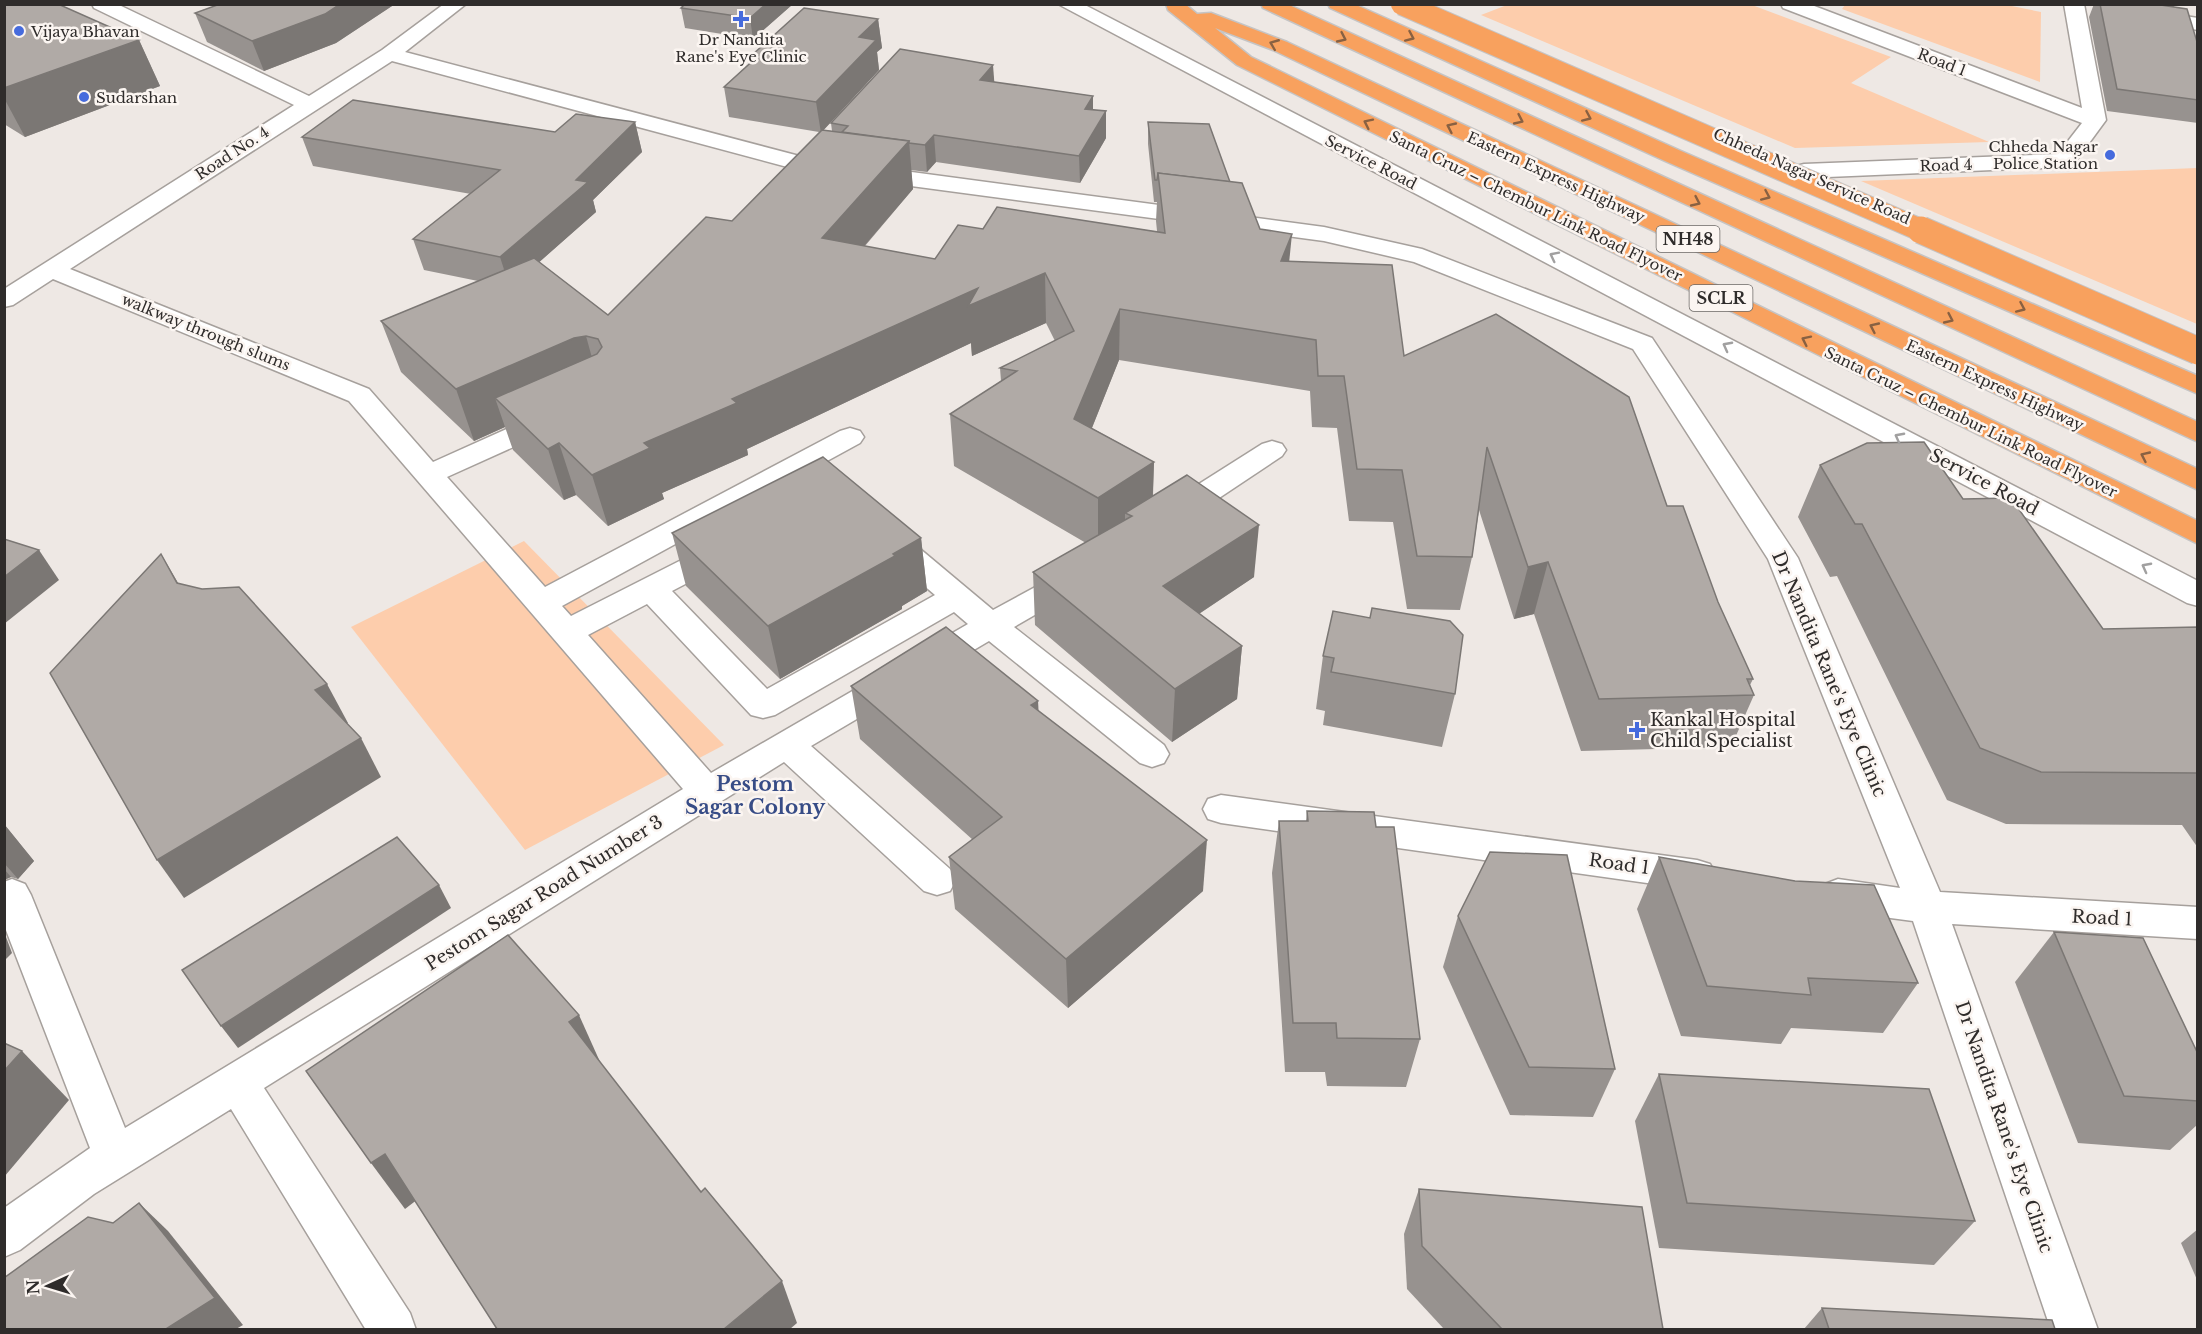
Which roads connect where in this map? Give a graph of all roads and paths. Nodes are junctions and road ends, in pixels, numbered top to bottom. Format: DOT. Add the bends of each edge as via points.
graph roads {
  1 [pos="101,4"];
  2 [pos="457,4"];
  3 [pos="1067,4"];
  4 [pos="1270,4"];
  5 [pos="1337,4"];
  6 [pos="1402,4"];
  7 [pos="1420,4"];
  8 [pos="1790,4"];
  9 [pos="1173,5"];
  10 [pos="2075,6"];
  11 [pos="2097,10"];
  12 [pos="2131,15"];
  13 [pos="2198,24"];
  14 [pos="389,54"];
  15 [pos="308,104"];
  16 [pos="2095,120"];
  17 [pos="826,143"];
  18 [pos="806,165"];
  19 [pos="1804,171"];
  20 [pos="52,270"];
  21 [pos="4,300"];
  22 [pos="1674,319"];
  23 [pos="1643,344"];
  24 [pos="2198,351"];
  25 [pos="2198,359"];
  26 [pos="2198,386"];
  27 [pos="579,407"];
  28 [pos="2198,433"];
  29 [pos="850,437"];
  30 [pos="1272,450"];
  31 [pos="428,475"];
  32 [pos="2198,481"];
  33 [pos="870,523"];
  34 [pos="1150,530"];
  35 [pos="2198,534"];
  36 [pos="744,541"];
  37 [pos="1094,569"];
  38 [pos="651,588"];
  39 [pos="2198,595"];
  40 [pos="957,597"];
  41 [pos="541,603"];
  42 [pos="990,625"];
  43 [pos="566,632"];
  44 [pos="788,745"];
  45 [pos="1152,754"];
  46 [pos="708,792"];
  47 [pos="1221,809"];
  48 [pos="1727,879"];
  49 [pos="937,880"];
  50 [pos="1809,891"];
  51 [pos="12,895"];
  52 [pos="1927,907"];
  53 [pos="2198,923"];
  54 [pos="237,1082"];
  55 [pos="115,1157"];
  56 [pos="4,1235"];
  57 [pos="393,1329"];
  58 [pos="2075,1329"];
  1 -- 15 [label="street"];
  2 -- 14 [label="street, Road No. 4"];
  22 -- 3 [label="street, Service Road, one-way"];
  4 -- 28 [label="highway, NH48, one-way"];
  5 -- 26 [label="highway, one-way"];
  6 -- 24 [label="highway, bridge"];
  7 -- 19 [label="street, Chheda Nagar Service Road"];
  8 -- 16 [label="street, Road 1"];
  32 -- 9 [label="highway, Eastern Express Highway / NH48, one-way" via="1281,46"];
  35 -- 9 [label="highway, Santa Cruz – Chembur Link Road Flyover / SCLR, one-way" via="1244,61"];
  10 -- 11 [label="street"];
  10 -- 16 [label="street"];
  12 -- 13 [label="street"];
  14 -- 15 [label="street, Road No. 4"];
  14 -- 18 [label="street"];
  15 -- 20 [label="street, Road No. 4"];
  16 -- 19 [label="street, Road 4" via="2065,160"];
  17 -- 18 [label="street"];
  18 -- 23 [label="street" via="1324,234 1422,256"];
  19 -- 25 [label="street, Chheda Nagar Service Road" via="1852,190"];
  20 -- 21 [label="street, Road No. 4"];
  20 -- 31 [label="street, walkway through slums" via="359,395"];
  22 -- 23 [label="street"];
  39 -- 22 [label="street, Service Road, one-way"];
  23 -- 52 [label="street, Dr Nandita Rane's Eye Clinic" via="1783,558"];
  27 -- 31 [label="street"];
  29 -- 41 [label="street"];
  30 -- 34 [label="street"];
  31 -- 41 [label="street"];
  33 -- 40 [label="street"];
  36 -- 38 [label="street"];
  37 -- 42 [label="street, Pestom Sagar Road Number 3"];
  38 -- 40 [label="street" via="763,706"];
  38 -- 43 [label="street"];
  40 -- 42 [label="street"];
  41 -- 43 [label="street"];
  42 -- 44 [label="street, Pestom Sagar Road Number 3"];
  42 -- 45 [label="street"];
  43 -- 46 [label="street"];
  44 -- 46 [label="street, Pestom Sagar Road Number 3"];
  44 -- 49 [label="street"];
  46 -- 54 [label="street, Pestom Sagar Road Number 3"];
  47 -- 48 [label="street, Road 1"];
  50 -- 52 [label="street, Road 1"];
  51 -- 55 [label="street"];
  52 -- 53 [label="street, Road 1"];
  52 -- 58 [label="street, Dr Nandita Rane's Eye Clinic"];
  54 -- 55 [label="street, Pestom Sagar Road Number 3"];
  54 -- 57 [label="street"];
  55 -- 56 [label="street, Pestom Sagar Road Number 3"];
}
